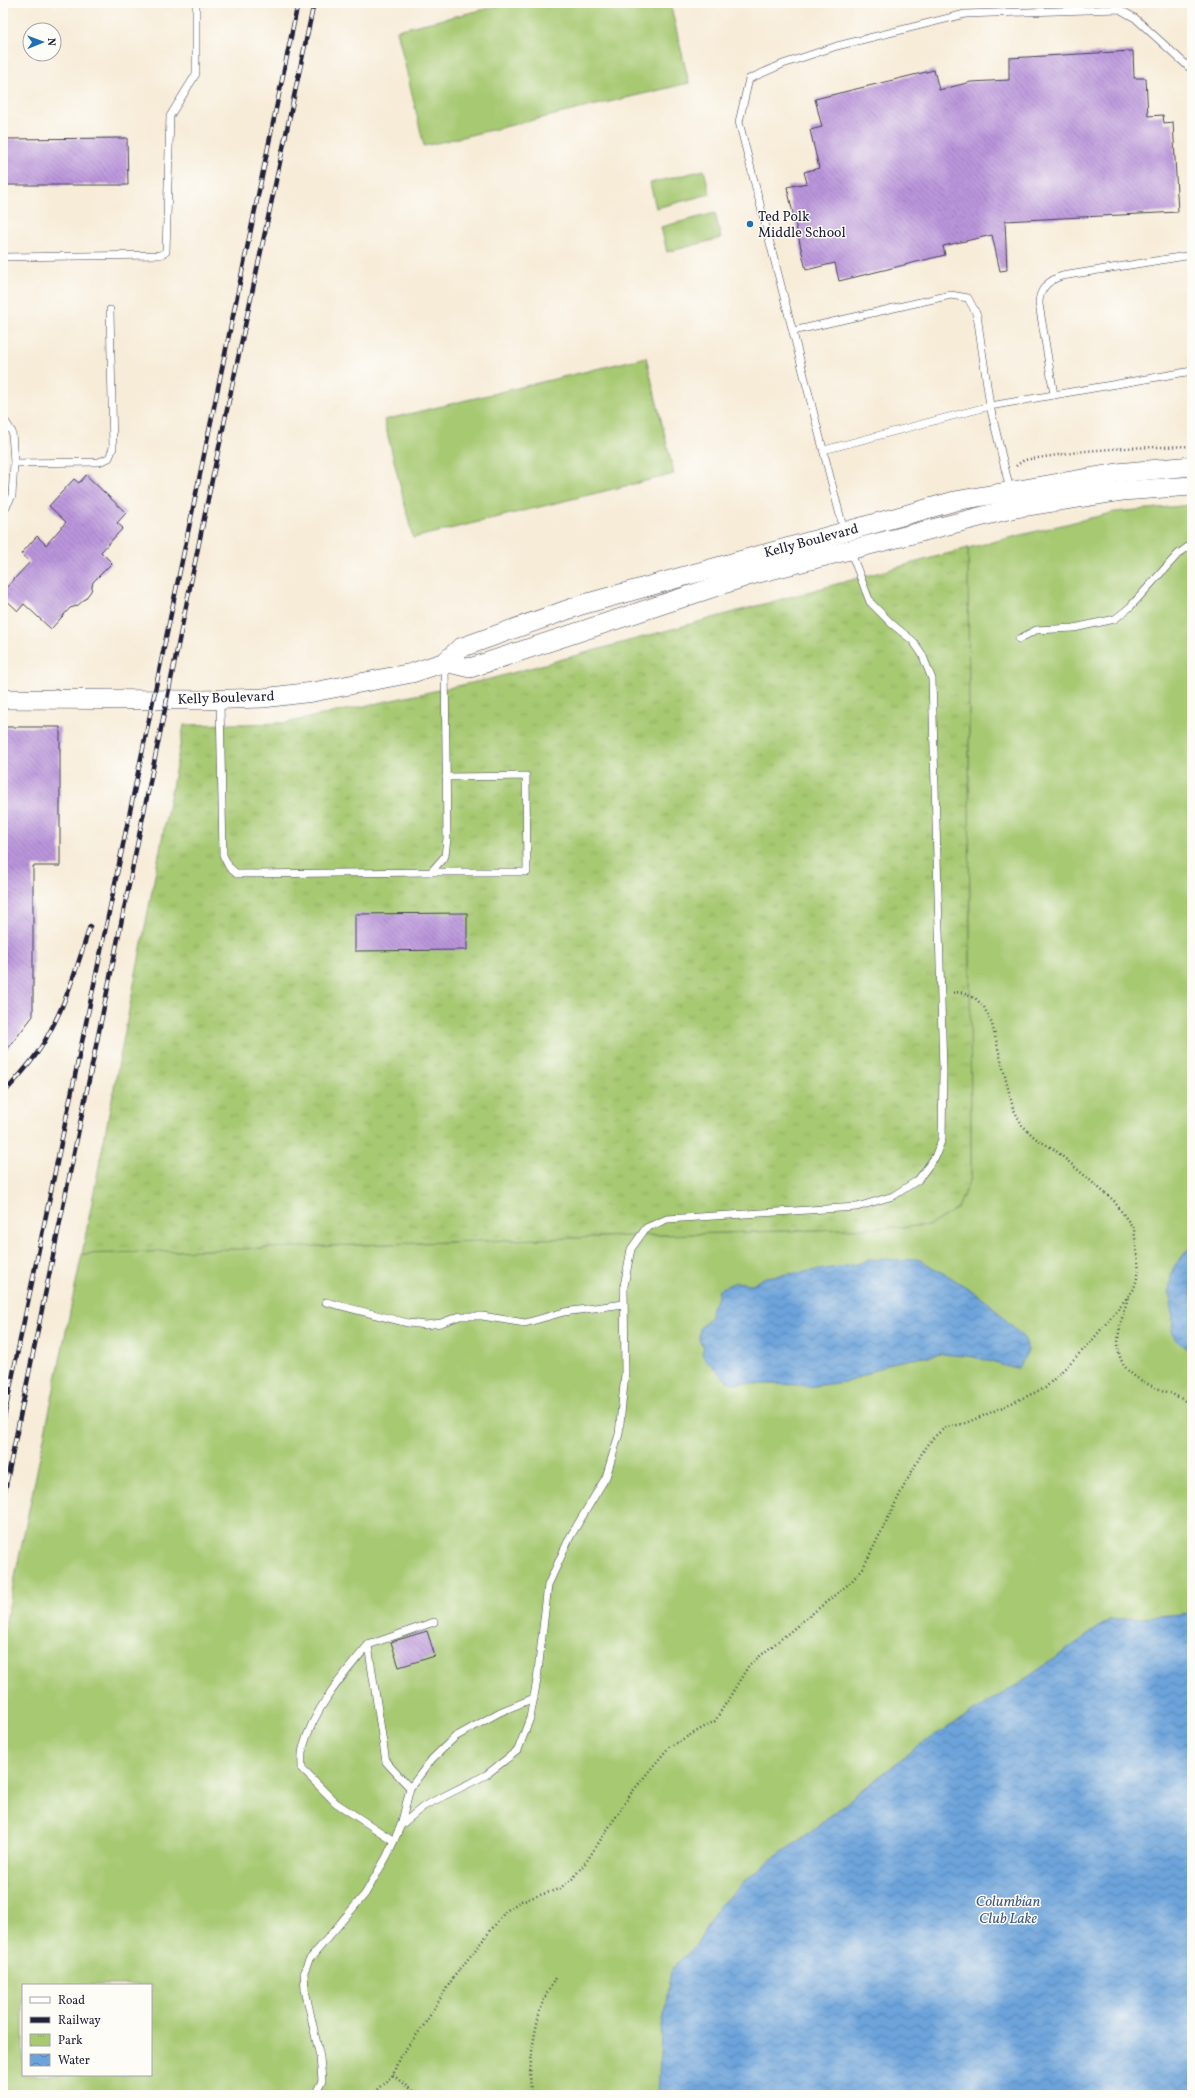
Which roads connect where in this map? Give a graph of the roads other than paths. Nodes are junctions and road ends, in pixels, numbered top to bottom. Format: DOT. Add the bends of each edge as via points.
graph roads {
  1 [pos="196,3"];
  2 [pos="1192,70"];
  3 [pos="1192,255"];
  4 [pos="3,256"];
  5 [pos="110,310"];
  6 [pos="793,331"];
  7 [pos="1192,371"];
  8 [pos="1054,395"];
  9 [pos="990,406"];
  10 [pos="3,418"];
  11 [pos="824,450"];
  12 [pos="14,463"];
  13 [pos="1192,466"];
  14 [pos="1008,482"];
  15 [pos="1192,486"];
  16 [pos="3,512"];
  17 [pos="844,531"];
  18 [pos="1192,544"];
  19 [pos="850,550"];
  20 [pos="1019,639"];
  21 [pos="445,662"];
  22 [pos="220,699"];
  23 [pos="3,700"];
  24 [pos="446,777"];
  25 [pos="431,872"];
  26 [pos="326,1302"];
  27 [pos="624,1304"];
  28 [pos="434,1622"];
  29 [pos="368,1644"];
  30 [pos="534,1698"];
  31 [pos="410,1788"];
  32 [pos="401,1826"];
  33 [pos="394,1841"];
  34 [pos="315,2095"];
  1 -- 4 [label="lane" via="196,74 170,116 166,252 160,255"];
  2 -- 6 [label="lane" via="1135,18 1119,9 965,14 837,46 783,64 749,79 739,122"];
  3 -- 8 [label="lane" via="1088,272 1054,279 1046,285 1040,293 1039,304"];
  5 -- 12 [label="lane" via="113,448 109,458 99,462"];
  6 -- 9 [label="lane" via="951,295 968,298 977,314"];
  6 -- 11 [label="lane"];
  7 -- 8 [label="lane"];
  8 -- 9 [label="lane"];
  9 -- 11 [label="lane"];
  9 -- 14 [label="lane"];
  10 -- 12 [label="lane" via="12,432"];
  11 -- 17 [label="lane"];
  12 -- 16 [label="lane" via="12,496"];
  13 -- 14 [label="street, Kelly Boulevard"];
  14 -- 17 [label="street, Kelly Boulevard" via="955,501"];
  15 -- 19 [label="street, Kelly Boulevard" via="1122,490 1015,508"];
  17 -- 19 [label="street"];
  17 -- 21 [label="street, Kelly Boulevard" via="581,605 460,648"];
  18 -- 20 [label="lane" via="1178,554 1130,607 1115,619 1074,628 1036,630"];
  19 -- 21 [label="street, Kelly Boulevard" via="751,575 470,668"];
  19 -- 27 [label="lane" via="870,602 913,641 922,654 932,679 943,1071 942,1139 935,1158 918,1180 893,1196 857,1207 667,1219 646,1228 631,1249 624,1286"];
  21 -- 22 [label="street, Kelly Boulevard" via="412,673 313,692 263,698"];
  21 -- 24 [label="lane"];
  22 -- 23 [label="street, Kelly Boulevard"];
  22 -- 25 [label="lane" via="223,855 229,867 237,874"];
  24 -- 25 [label="lane" via="445,856"];
  24 -- 25 [label="lane" via="526,776 527,872"];
  26 -- 27 [label="lane" via="408,1323 426,1325 460,1316 482,1316 525,1323 564,1312"];
  27 -- 30 [label="lane" via="625,1374 619,1434 606,1477 570,1537 548,1585"];
  28 -- 29 [label="lane"];
  29 -- 31 [label="lane" via="386,1762"];
  29 -- 33 [label="lane" via="334,1686 317,1716 303,1748 302,1769 336,1803"];
  30 -- 31 [label="lane" via="500,1712 455,1737 432,1759"];
  30 -- 32 [label="lane" via="530,1718 518,1750 486,1775 424,1806"];
  31 -- 32 [label="lane"];
  32 -- 33 [label="lane"];
  33 -- 34 [label="lane" via="365,1894 325,1939 309,1960 304,1972 305,1990 320,2057 322,2081"];
}
